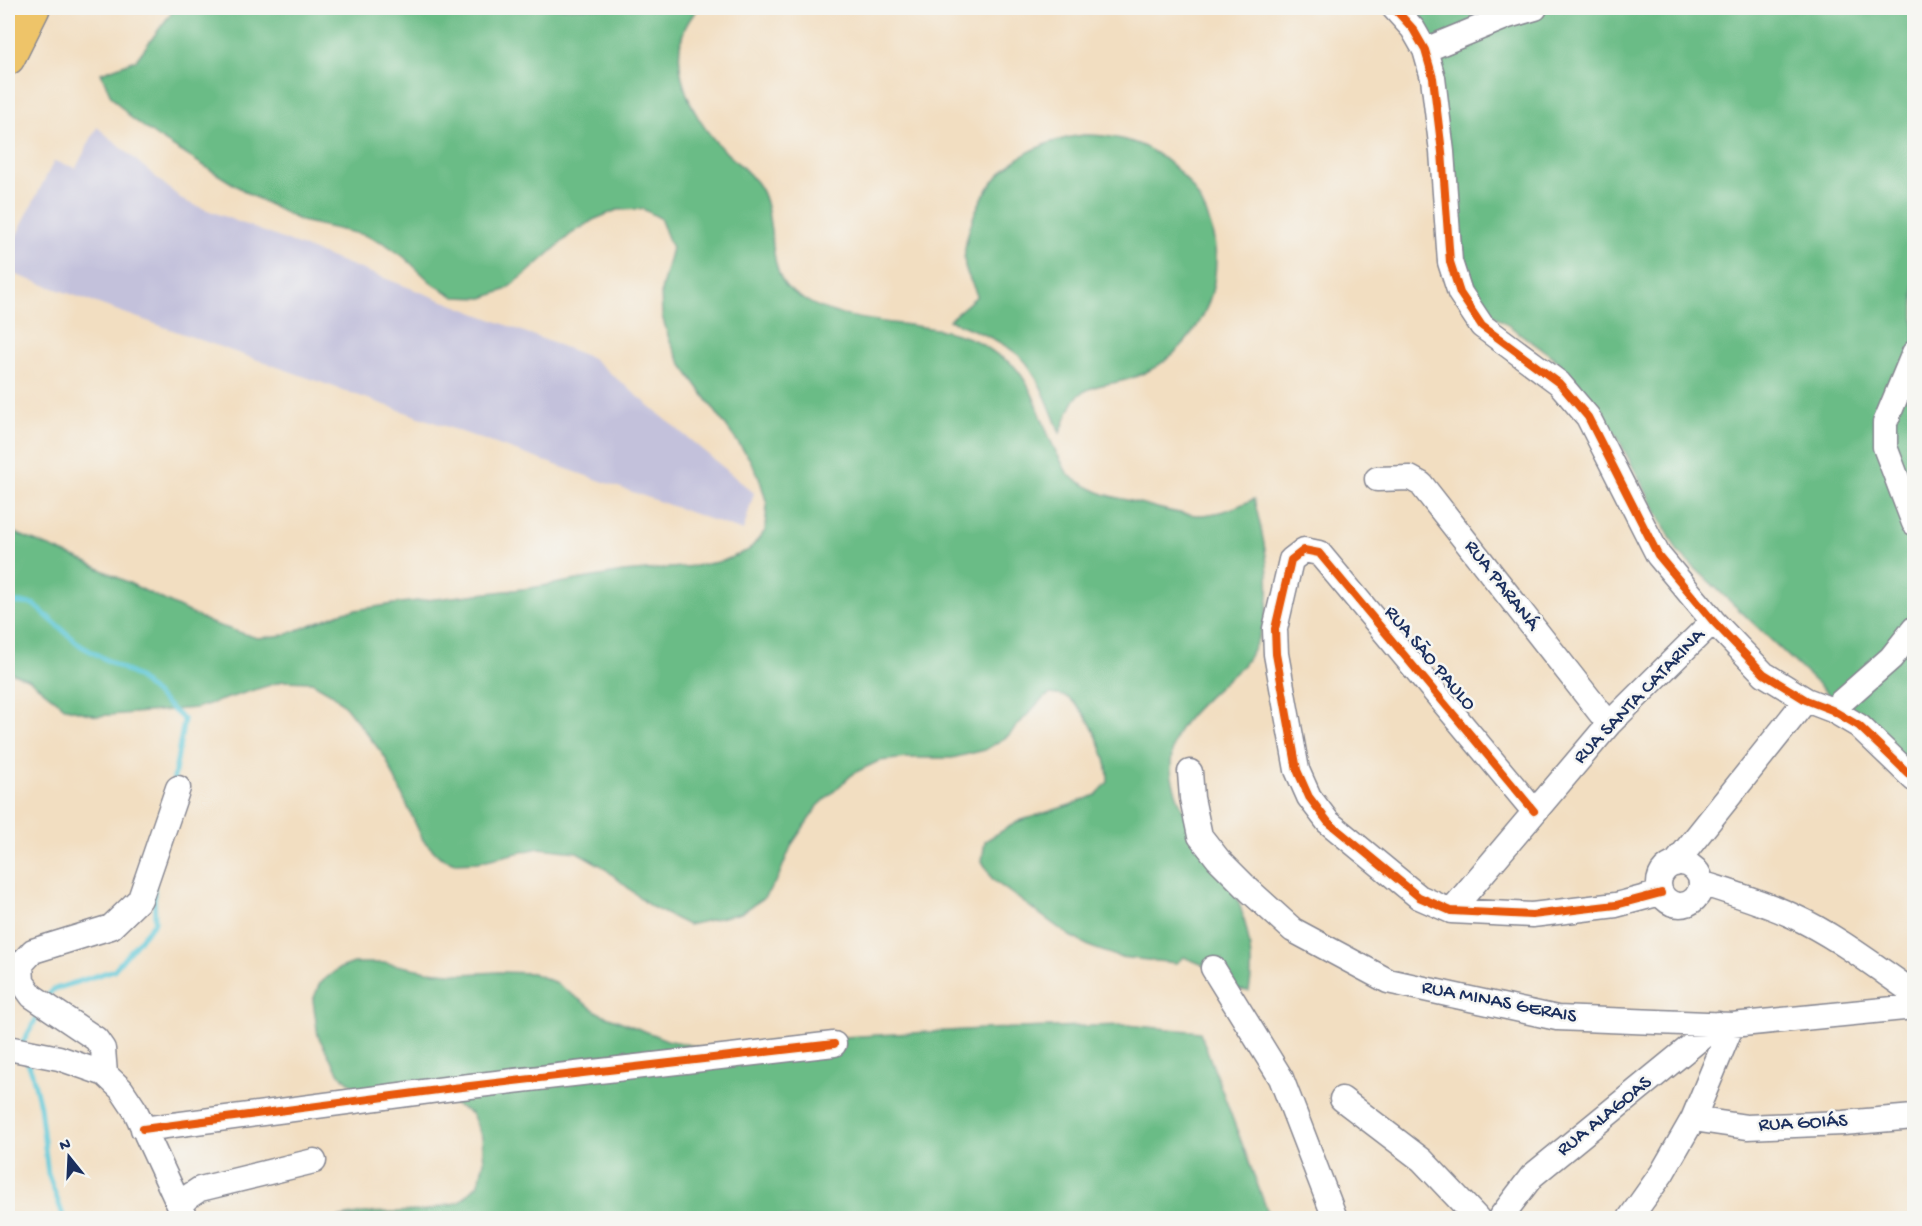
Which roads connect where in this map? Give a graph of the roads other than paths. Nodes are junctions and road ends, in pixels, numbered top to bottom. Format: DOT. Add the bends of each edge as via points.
graph roads {
  1 [pos="33,8"];
  2 [pos="1394,8"];
  3 [pos="1535,8"];
  4 [pos="1425,50"];
  5 [pos="8,58"];
  6 [pos="1914,353"];
  7 [pos="1377,479"];
  8 [pos="1914,523"];
  9 [pos="1713,621"];
  10 [pos="1914,629"];
  11 [pos="1806,700"];
  12 [pos="1832,710"];
  13 [pos="1609,724"];
  14 [pos="1190,772"];
  15 [pos="1914,779"];
  16 [pos="178,788"];
  17 [pos="1534,811"];
  18 [pos="1675,864"];
  19 [pos="1701,883"];
  20 [pos="1661,893"];
  21 [pos="1451,911"];
  22 [pos="1213,968"];
  23 [pos="1914,993"];
  24 [pos="1914,1007"];
  25 [pos="1725,1025"];
  26 [pos="834,1044"];
  27 [pos="8,1048"];
  28 [pos="105,1074"];
  29 [pos="1342,1099"];
  30 [pos="1914,1117"];
  31 [pos="1693,1119"];
  32 [pos="143,1129"];
  33 [pos="314,1161"];
  34 [pos="182,1212"];
  35 [pos="1335,1218"];
  36 [pos="1477,1218"];
  37 [pos="1500,1218"];
  38 [pos="1630,1218"];
  1 -- 5 [label="highway"];
  2 -- 4 [label="street"];
  3 -- 4 [label="street"];
  4 -- 9 [label="street" via="1433,78 1450,262 1460,293 1482,326 1559,382 1588,417 1658,555"];
  6 -- 8 [label="street" via="1885,423 1885,447"];
  7 -- 13 [label="street, RUA PARANÁ" via="1410,478 1421,484"];
  9 -- 11 [label="street" via="1764,674"];
  9 -- 13 [label="street, RUA SANTA CATARINA"];
  10 -- 12 [label="street" via="1891,658"];
  11 -- 12 [label="street"];
  11 -- 18 [label="street"];
  12 -- 15 [label="street" via="1859,726"];
  13 -- 17 [label="street, RUA SANTA CATARINA"];
  14 -- 25 [label="street, RUA MINAS GERAIS" via="1200,836 1218,859 1293,930 1388,981 1557,1018"];
  16 -- 28 [label="street" via="140,899 111,927 33,951 21,964 22,982 32,996 96,1039 103,1049"];
  17 -- 21 [label="street, RUA SANTA CATARINA"];
  17 -- 21 [label="street, RUA SÃO PAULO" via="1319,552 1304,549 1292,560 1275,629 1276,654 1297,770 1309,797 1328,822 1419,897"];
  18 -- 19 [label="street" via="1695,869"];
  18 -- 20 [label="street" via="1663,872"];
  19 -- 20 [label="street" via="1697,896 1686,905 1671,903"];
  19 -- 23 [label="street" via="1794,916"];
  20 -- 21 [label="street" via="1616,905 1532,915"];
  22 -- 35 [label="street" via="1281,1078"];
  24 -- 25 [label="street, RUA MINAS GERAIS"];
  25 -- 31 [label="street"];
  25 -- 37 [label="street, RUA ALAGOAS" via="1532,1176"];
  26 -- 32 [label="street"];
  27 -- 28 [label="street" via="59,1058"];
  28 -- 32 [label="street" via="121,1089"];
  29 -- 36 [label="street" via="1422,1160"];
  30 -- 31 [label="street, RUA GOIÁS" via="1747,1127"];
  31 -- 38 [label="street"];
  32 -- 34 [label="street"];
  33 -- 34 [label="street" via="200,1189 188,1197"];
}
